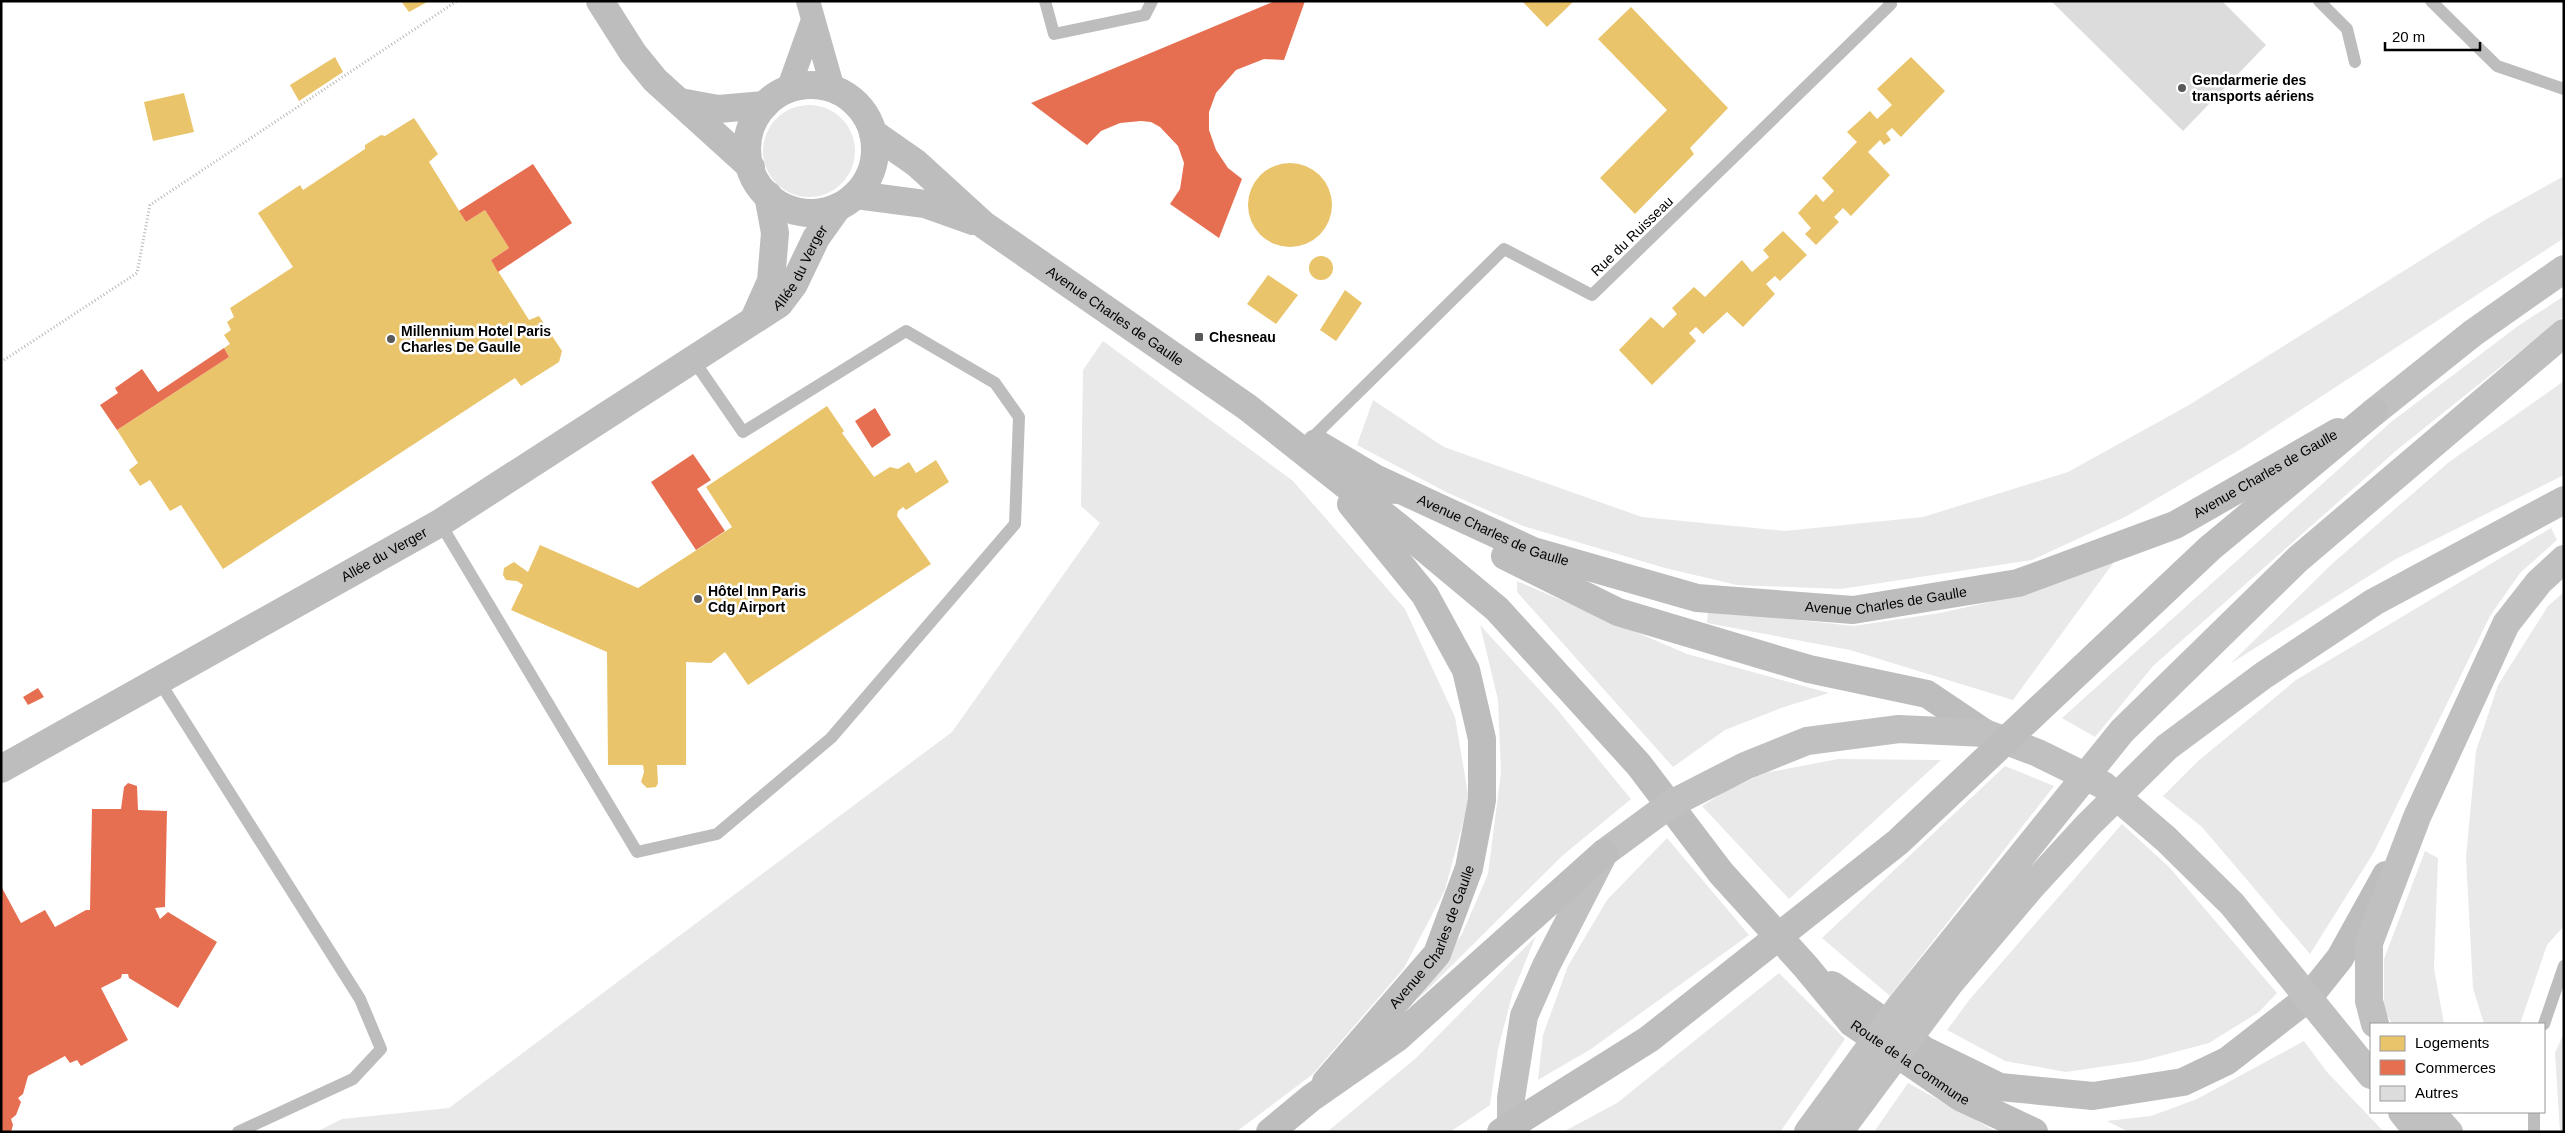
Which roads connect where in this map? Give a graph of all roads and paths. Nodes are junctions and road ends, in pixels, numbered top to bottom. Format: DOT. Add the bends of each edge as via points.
graph roads {
  1 [pos="457,1"];
  2 [pos="600,1"];
  3 [pos="1045,1"];
  4 [pos="1152,1"];
  5 [pos="1889,1"];
  6 [pos="2319,1"];
  7 [pos="2431,1"];
  8 [pos="810,11"];
  9 [pos="2355,62"];
  10 [pos="833,89"];
  11 [pos="2564,89"];
  12 [pos="788,90"];
  13 [pos="679,102"];
  14 [pos="765,105"];
  15 [pos="873,133"];
  16 [pos="751,167"];
  17 [pos="768,195"];
  18 [pos="847,201"];
  19 [pos="984,225"];
  20 [pos="2564,269"];
  21 [pos="754,320"];
  22 [pos="2564,333"];
  23 [pos="2564,356"];
  24 [pos="694,361"];
  25 [pos="1,362"];
  26 [pos="2374,412"];
  27 [pos="1315,452"];
  28 [pos="2398,473"];
  29 [pos="1379,480"];
  30 [pos="2564,500"];
  31 [pos="440,523"];
  32 [pos="2564,559"];
  33 [pos="159,681"];
  34 [pos="1985,733"];
  35 [pos="1,769"];
  36 [pos="1669,805"];
  37 [pos="2417,817"];
  38 [pos="1604,853"];
  39 [pos="2564,966"];
  40 [pos="1806,967"];
  41 [pos="2308,998"];
  42 [pos="2375,1023"];
  43 [pos="2544,1023"];
  44 [pos="2342,1041"];
  45 [pos="2370,1053"];
  46 [pos="2370,1074"];
  47 [pos="1311,1098"];
  48 [pos="2403,1113"];
  49 [pos="2432,1113"];
  50 [pos="2534,1113"];
  51 [pos="238,1132"];
  52 [pos="1270,1132"];
  53 [pos="1501,1132"];
  54 [pos="1511,1132"];
  55 [pos="1808,1132"];
  56 [pos="1839,1132"];
  57 [pos="2034,1132"];
  58 [pos="2418,1132"];
  59 [pos="2449,1132"];
  60 [pos="2534,1132"];
  1 -- 25 [label="path" via="150,205 137,273"];
  2 -- 13 [label="main road" via="633,53"];
  3 -- 4 [label="lane" via="1054,34 1145,15"];
  5 -- 27 [label="lane, Rue du Ruisseau" via="1891,4 1592,295 1504,249"];
  6 -- 9 [label="lane" via="2347,29"];
  7 -- 11 [label="lane" via="2497,66"];
  8 -- 10 [label="street"];
  8 -- 12 [label="street"];
  10 -- 12 [label="main road" via="814,85"];
  10 -- 15 [label="main road" via="857,104"];
  12 -- 14 [label="main road"];
  13 -- 14 [label="main road" via="718,109"];
  13 -- 16 [label="main road"];
  14 -- 16 [label="main road" via="754,120 748,137"];
  15 -- 18 [label="main road" via="873,166 866,182"];
  15 -- 19 [label="main road, Avenue Charles de Gaulle" via="916,163"];
  16 -- 17 [label="main road"];
  17 -- 18 [label="main road" via="785,208 805,213 824,212"];
  17 -- 21 [label="main road, Allée du Verger" via="776,233 772,281"];
  18 -- 19 [label="main road, Avenue Charles de Gaulle" via="925,204"];
  18 -- 21 [label="main road, Allée du Verger" via="816,238 794,284 779,304"];
  19 -- 27 [label="main road, Avenue Charles de Gaulle"];
  20 -- 26 [label="main road" via="2473,333"];
  21 -- 24 [label="main road, Allée du Verger"];
  22 -- 28 [label="main road"];
  23 -- 28 [label="main road"];
  24 -- 31 [label="main road, Allée du Verger"];
  24 -- 31 [label="lane" via="743,432 906,331 994,383 1019,417 1016,524 830,738 717,834 636,852"];
  26 -- 29 [label="main road, Avenue Charles de Gaulle" via="2175,525 2018,583 1853,610 1697,598 1533,551"];
  26 -- 53 [label="main road" via="2210,548 1898,842 1650,1039"];
  27 -- 29 [label="main road, Avenue Charles de Gaulle"];
  27 -- 36 [label="main road, Avenue Charles de Gaulle" via="1497,609 1639,765"];
  27 -- 47 [label="main road, Avenue Charles de Gaulle" via="1425,595 1466,670 1482,739 1482,800 1469,868 1437,954"];
  28 -- 55 [label="main road" via="2298,559 2122,731 1901,1005"];
  29 -- 34 [label="main road, Avenue Charles de Gaulle" via="1500,553 1618,612 1809,669 1927,694"];
  30 -- 56 [label="main road" via="2374,602 2264,675 2167,747 2032,886 1950,983"];
  31 -- 33 [label="main road, Allée du Verger"];
  32 -- 37 [label="main road" via="2540,582 2506,624"];
  33 -- 35 [label="main road, Allée du Verger"];
  33 -- 51 [label="lane" via="360,999 381,1049 354,1080"];
  34 -- 36 [label="main road" via="1899,729 1807,741 1745,766"];
  34 -- 41 [label="main road" via="2038,752 2103,785 2166,838 2232,904"];
  36 -- 38 [label="main road"];
  36 -- 40 [label="main road, Avenue Charles de Gaulle" via="1721,874"];
  37 -- 41 [label="main road" via="2340,958"];
  37 -- 42 [label="main road" via="2369,943 2370,1001"];
  38 -- 47 [label="main road" via="1397,1038"];
  38 -- 54 [label="main road" via="1524,1016 1510,1098"];
  39 -- 43 [label="lane"];
  40 -- 41 [label="main road" via="1924,1050 2000,1087 2093,1096 2183,1082 2227,1061"];
  40 -- 57 [label="main road, Route de la Commune" via="1852,1022 1960,1097"];
  41 -- 44 [label="main road"];
  44 -- 45 [label="main road"];
  44 -- 46 [label="main road"];
  47 -- 52 [label="main road"];
  48 -- 58 [label="main road"];
  49 -- 59 [label="main road"];
  50 -- 60 [label="lane"];
}
